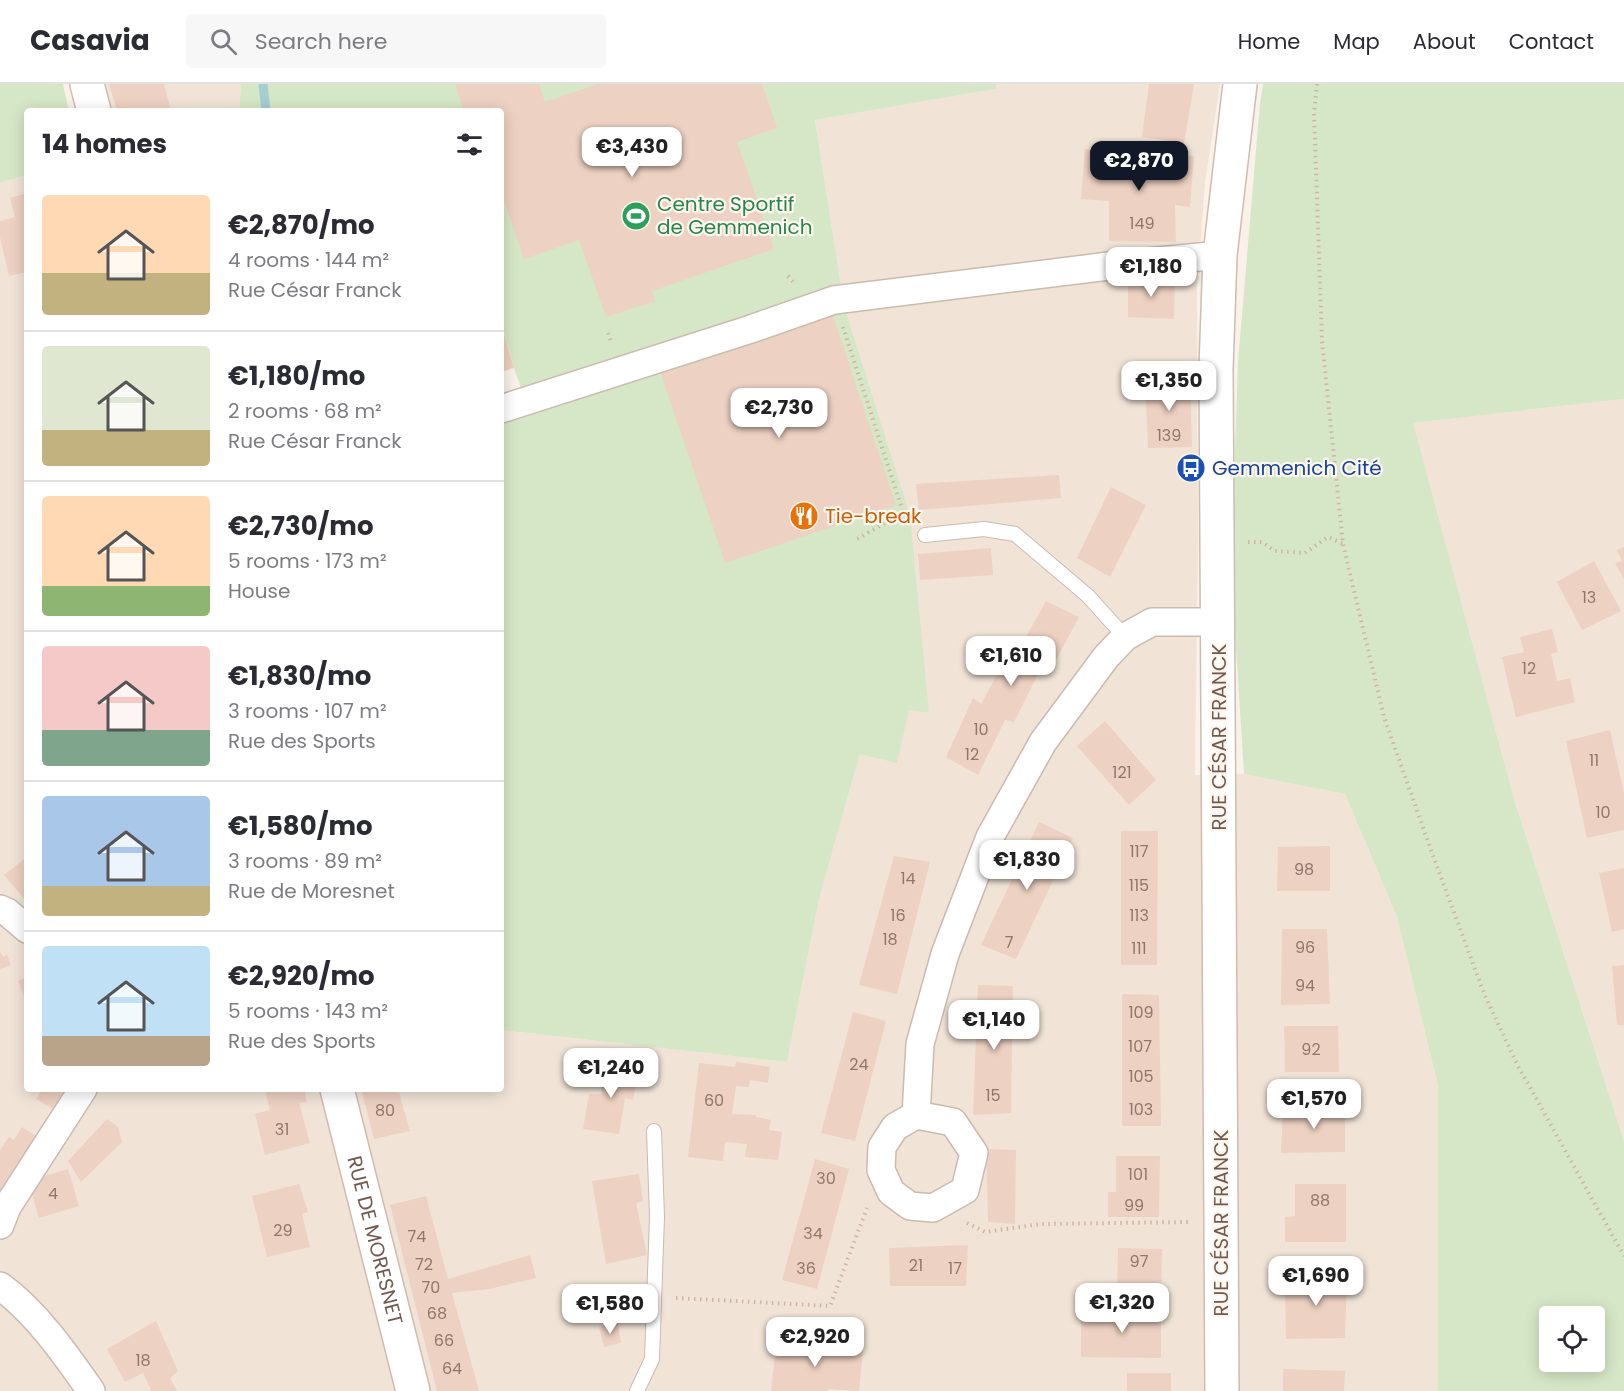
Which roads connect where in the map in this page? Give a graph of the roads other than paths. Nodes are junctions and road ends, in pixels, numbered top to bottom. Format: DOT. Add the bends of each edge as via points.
graph roads {
  1 [pos="87,84"];
  2 [pos="1240,84"];
  3 [pos="93,108"];
  4 [pos="1220,255"];
  5 [pos="504,408"];
  6 [pos="925,535"];
  7 [pos="1218,622"];
  8 [pos="1125,637"];
  9 [pos="0,909"];
  10 [pos="24,926"];
  11 [pos="81,1092"];
  12 [pos="338,1092"];
  13 [pos="916,1115"];
  14 [pos="654,1131"];
  15 [pos="0,1225"];
  16 [pos="0,1286"];
  17 [pos="91,1391"];
  18 [pos="413,1391"];
  19 [pos="637,1391"];
  20 [pos="1222,1391"];
  1 -- 3 [label="main road"];
  2 -- 4 [label="main road, RUE CÉSAR FRANCK"];
  4 -- 5 [label="street" via="834,300"];
  4 -- 7 [label="main road, RUE CÉSAR FRANCK" via="1216,368"];
  6 -- 8 [label="lane" via="984,529 1015,534 1088,596"];
  7 -- 8 [label="street" via="1152,622"];
  7 -- 20 [label="main road, RUE CÉSAR FRANCK"];
  8 -- 13 [label="street" via="1042,742 990,837 945,954 920,1044"];
  9 -- 10 [label="street"];
  11 -- 15 [label="street" via="7,1207"];
  12 -- 18 [label="main road, RUE DE MORESNET"];
  13 -- 13 [label="street" via="953,1122 974,1153 965,1190 933,1208 910,1206 891,1192 880,1170 882,1146 895,1127"];
  14 -- 19 [label="lane" via="657,1217 652,1359"];
  16 -- 17 [label="street" via="16,1297"];
}
